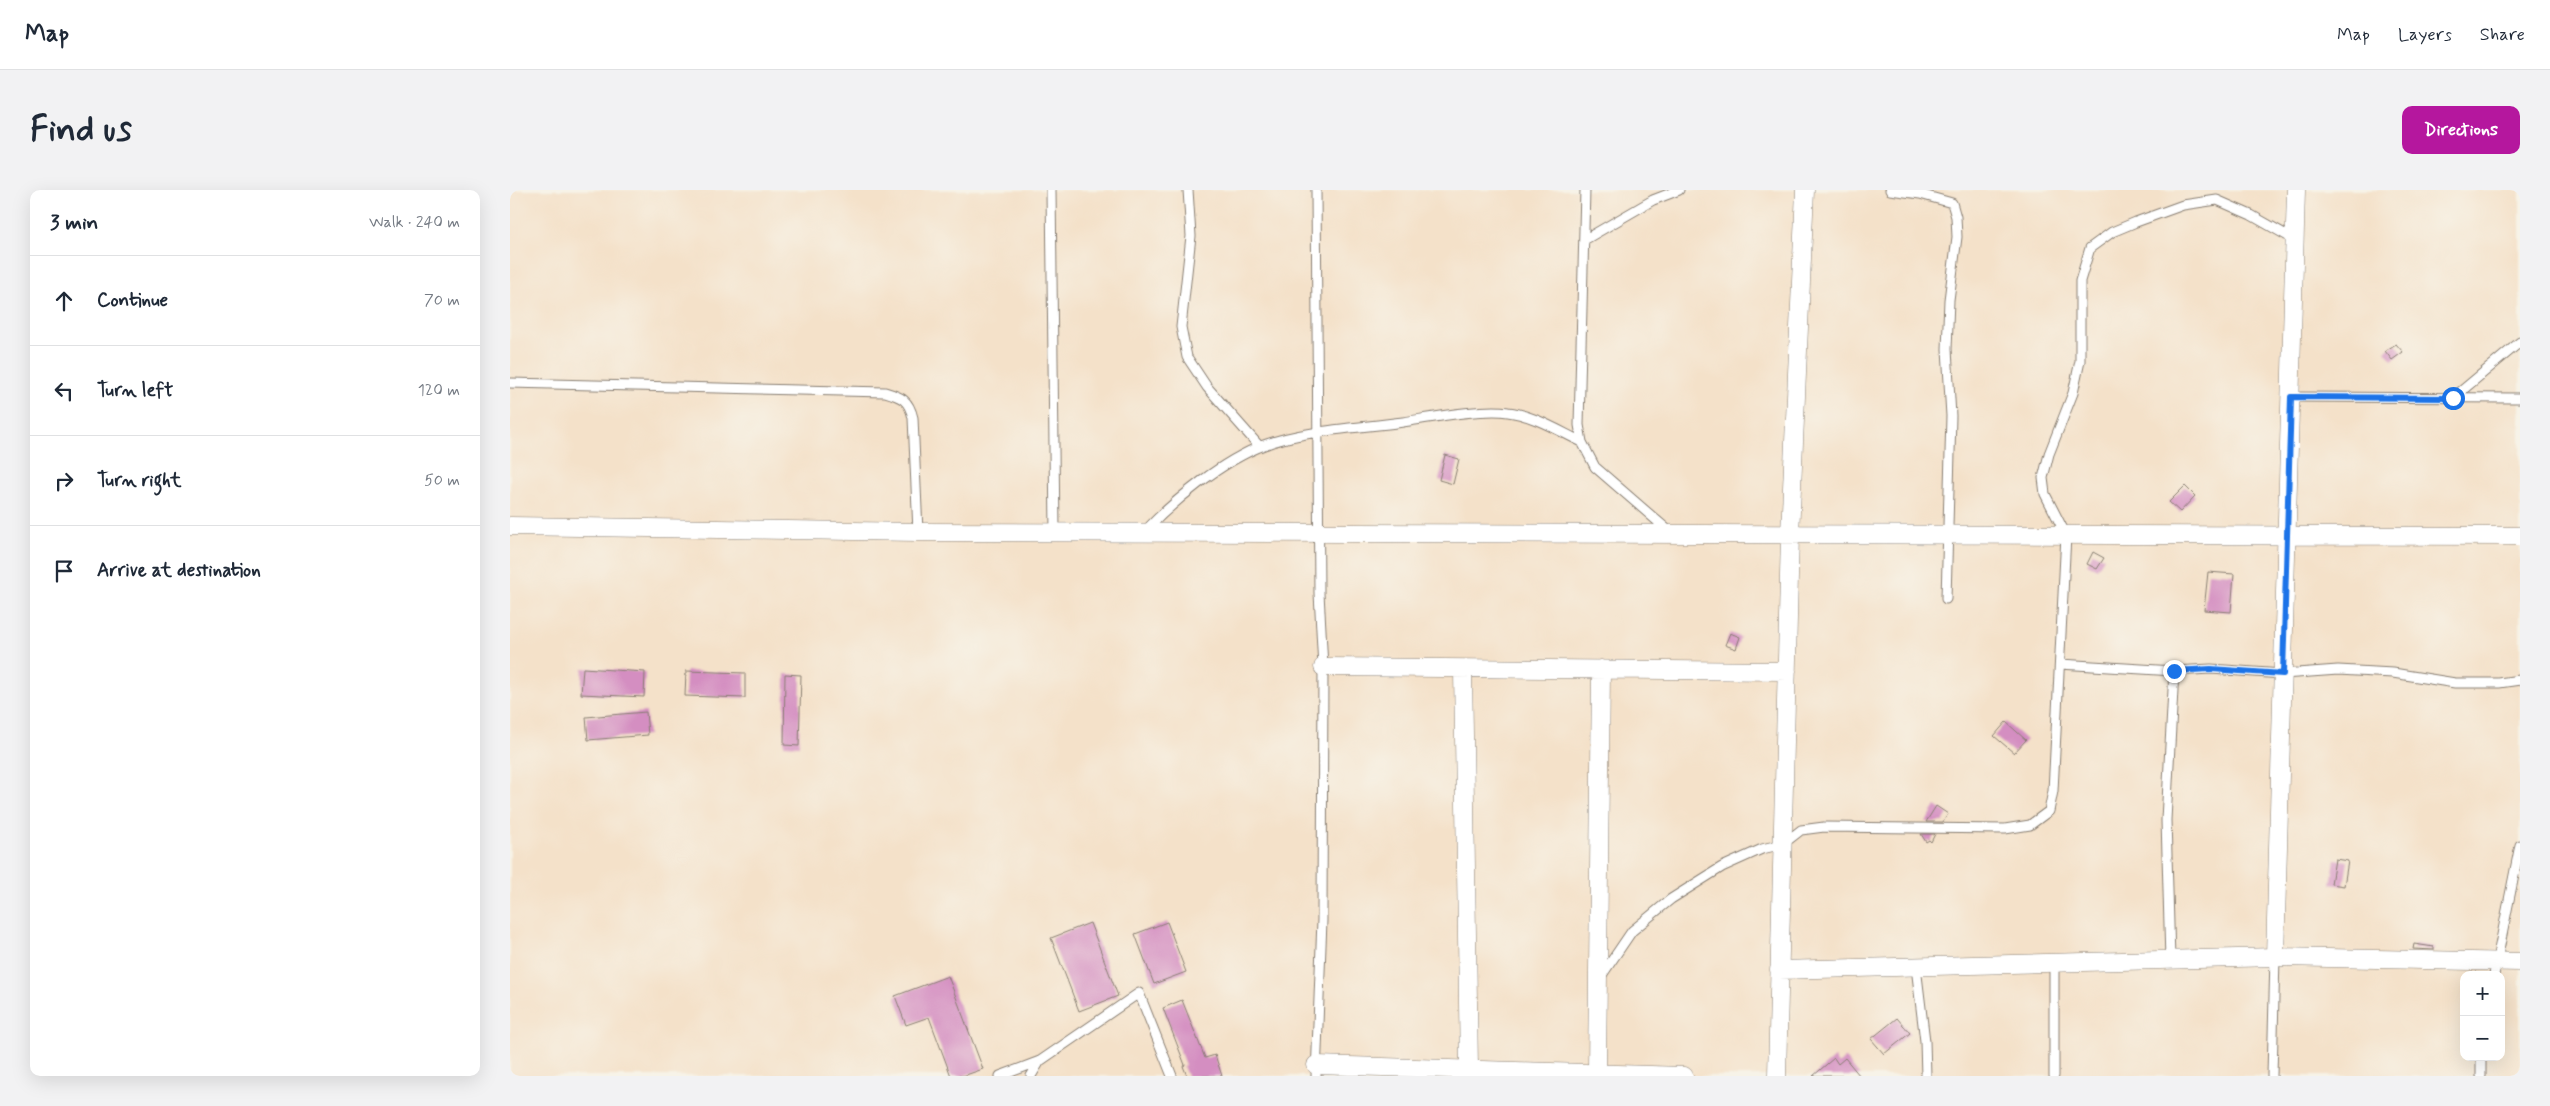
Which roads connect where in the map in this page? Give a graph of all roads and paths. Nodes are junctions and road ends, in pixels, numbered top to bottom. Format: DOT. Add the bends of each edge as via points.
graph roads {
  1 [pos="1050,190"];
  2 [pos="1188,190"];
  3 [pos="1316,190"];
  4 [pos="1585,190"];
  5 [pos="1679,190"];
  6 [pos="1805,190"];
  7 [pos="1890,190"];
  8 [pos="2296,190"];
  9 [pos="1584,240"];
  10 [pos="2295,240"];
  11 [pos="2520,342"];
  12 [pos="510,383"];
  13 [pos="2291,397"];
  14 [pos="2453,398"];
  15 [pos="2520,398"];
  16 [pos="1318,434"];
  17 [pos="1582,442"];
  18 [pos="1260,447"];
  19 [pos="510,526"];
  20 [pos="918,532"];
  21 [pos="1055,532"];
  22 [pos="1143,533"];
  23 [pos="1319,533"];
  24 [pos="1672,534"];
  25 [pos="1790,534"];
  26 [pos="1947,535"];
  27 [pos="2066,535"];
  28 [pos="2287,536"];
  29 [pos="2520,536"];
  30 [pos="1946,599"];
  31 [pos="2060,664"];
  32 [pos="1323,667"];
  33 [pos="1463,669"];
  34 [pos="1601,669"];
  35 [pos="1787,671"];
  36 [pos="2174,671"];
  37 [pos="2283,674"];
  38 [pos="2520,680"];
  39 [pos="1783,844"];
  40 [pos="2520,845"];
  41 [pos="2275,957"];
  42 [pos="2170,960"];
  43 [pos="2520,962"];
  44 [pos="2054,963"];
  45 [pos="1916,967"];
  46 [pos="2495,968"];
  47 [pos="1779,970"];
  48 [pos="1598,981"];
  49 [pos="1040,1061"];
  50 [pos="2481,1061"];
  51 [pos="1469,1069"];
  52 [pos="1316,1070"];
  53 [pos="1597,1073"];
  54 [pos="1548,1074"];
  55 [pos="1000,1076"];
  56 [pos="1031,1076"];
  57 [pos="1172,1076"];
  58 [pos="1684,1076"];
  59 [pos="1777,1076"];
  60 [pos="1926,1076"];
  61 [pos="2054,1076"];
  62 [pos="2272,1076"];
  63 [pos="2481,1076"];
  1 -- 21 [label="lane"];
  2 -- 18 [label="lane" via="1191,236 1181,326 1187,357 1207,387"];
  3 -- 16 [label="lane"];
  4 -- 9 [label="lane"];
  5 -- 9 [label="lane" via="1652,200"];
  6 -- 25 [label="street"];
  7 -- 26 [label="lane" via="1952,203 1956,218 1947,349 1950,416"];
  8 -- 10 [label="street"];
  9 -- 17 [label="lane" via="1579,425"];
  10 -- 13 [label="street"];
  10 -- 27 [label="lane" via="2217,200 2183,205 2136,222 2112,232 2090,248 2080,281 2080,361 2043,478 2045,494"];
  11 -- 14 [label="lane"];
  12 -- 20 [label="lane" via="885,392 903,397 913,418"];
  13 -- 14 [label="lane"];
  13 -- 28 [label="street"];
  14 -- 15 [label="lane"];
  16 -- 17 [label="lane" via="1418,419 1509,412"];
  16 -- 18 [label="lane" via="1292,437"];
  16 -- 23 [label="lane"];
  17 -- 24 [label="lane" via="1595,467"];
  18 -- 22 [label="lane" via="1176,500"];
  19 -- 20 [label="street"];
  20 -- 21 [label="street"];
  21 -- 22 [label="street"];
  22 -- 23 [label="street"];
  23 -- 24 [label="street"];
  23 -- 32 [label="lane"];
  24 -- 25 [label="street"];
  25 -- 26 [label="street"];
  25 -- 35 [label="street"];
  26 -- 27 [label="street"];
  26 -- 30 [label="lane"];
  27 -- 28 [label="street"];
  27 -- 31 [label="lane"];
  28 -- 29 [label="street"];
  28 -- 37 [label="street"];
  31 -- 36 [label="lane"];
  31 -- 39 [label="lane" via="2053,791 2048,811 2030,825 2005,829 1824,827 1801,830"];
  32 -- 33 [label="street"];
  32 -- 52 [label="lane" via="1322,920"];
  33 -- 34 [label="street"];
  33 -- 51 [label="street"];
  34 -- 35 [label="street"];
  34 -- 48 [label="street"];
  35 -- 39 [label="street"];
  36 -- 37 [label="lane" via="2211,669"];
  36 -- 42 [label="lane" via="2166,820"];
  37 -- 38 [label="lane" via="2338,670 2393,673 2455,683 2498,684"];
  37 -- 41 [label="street"];
  39 -- 47 [label="street"];
  39 -- 48 [label="lane" via="1722,866 1671,899 1632,932"];
  40 -- 46 [label="lane"];
  41 -- 42 [label="street"];
  41 -- 46 [label="street"];
  41 -- 62 [label="lane"];
  42 -- 44 [label="street"];
  43 -- 46 [label="street"];
  44 -- 45 [label="street"];
  44 -- 61 [label="lane"];
  45 -- 47 [label="street"];
  45 -- 60 [label="lane"];
  47 -- 59 [label="street"];
  48 -- 53 [label="street"];
  49 -- 55 [label="lane"];
  49 -- 56 [label="lane"];
  49 -- 57 [label="lane" via="1139,993"];
  50 -- 63 [label="lane"];
  51 -- 52 [label="street"];
  51 -- 54 [label="street"];
  53 -- 54 [label="street"];
  53 -- 58 [label="street"];
}
